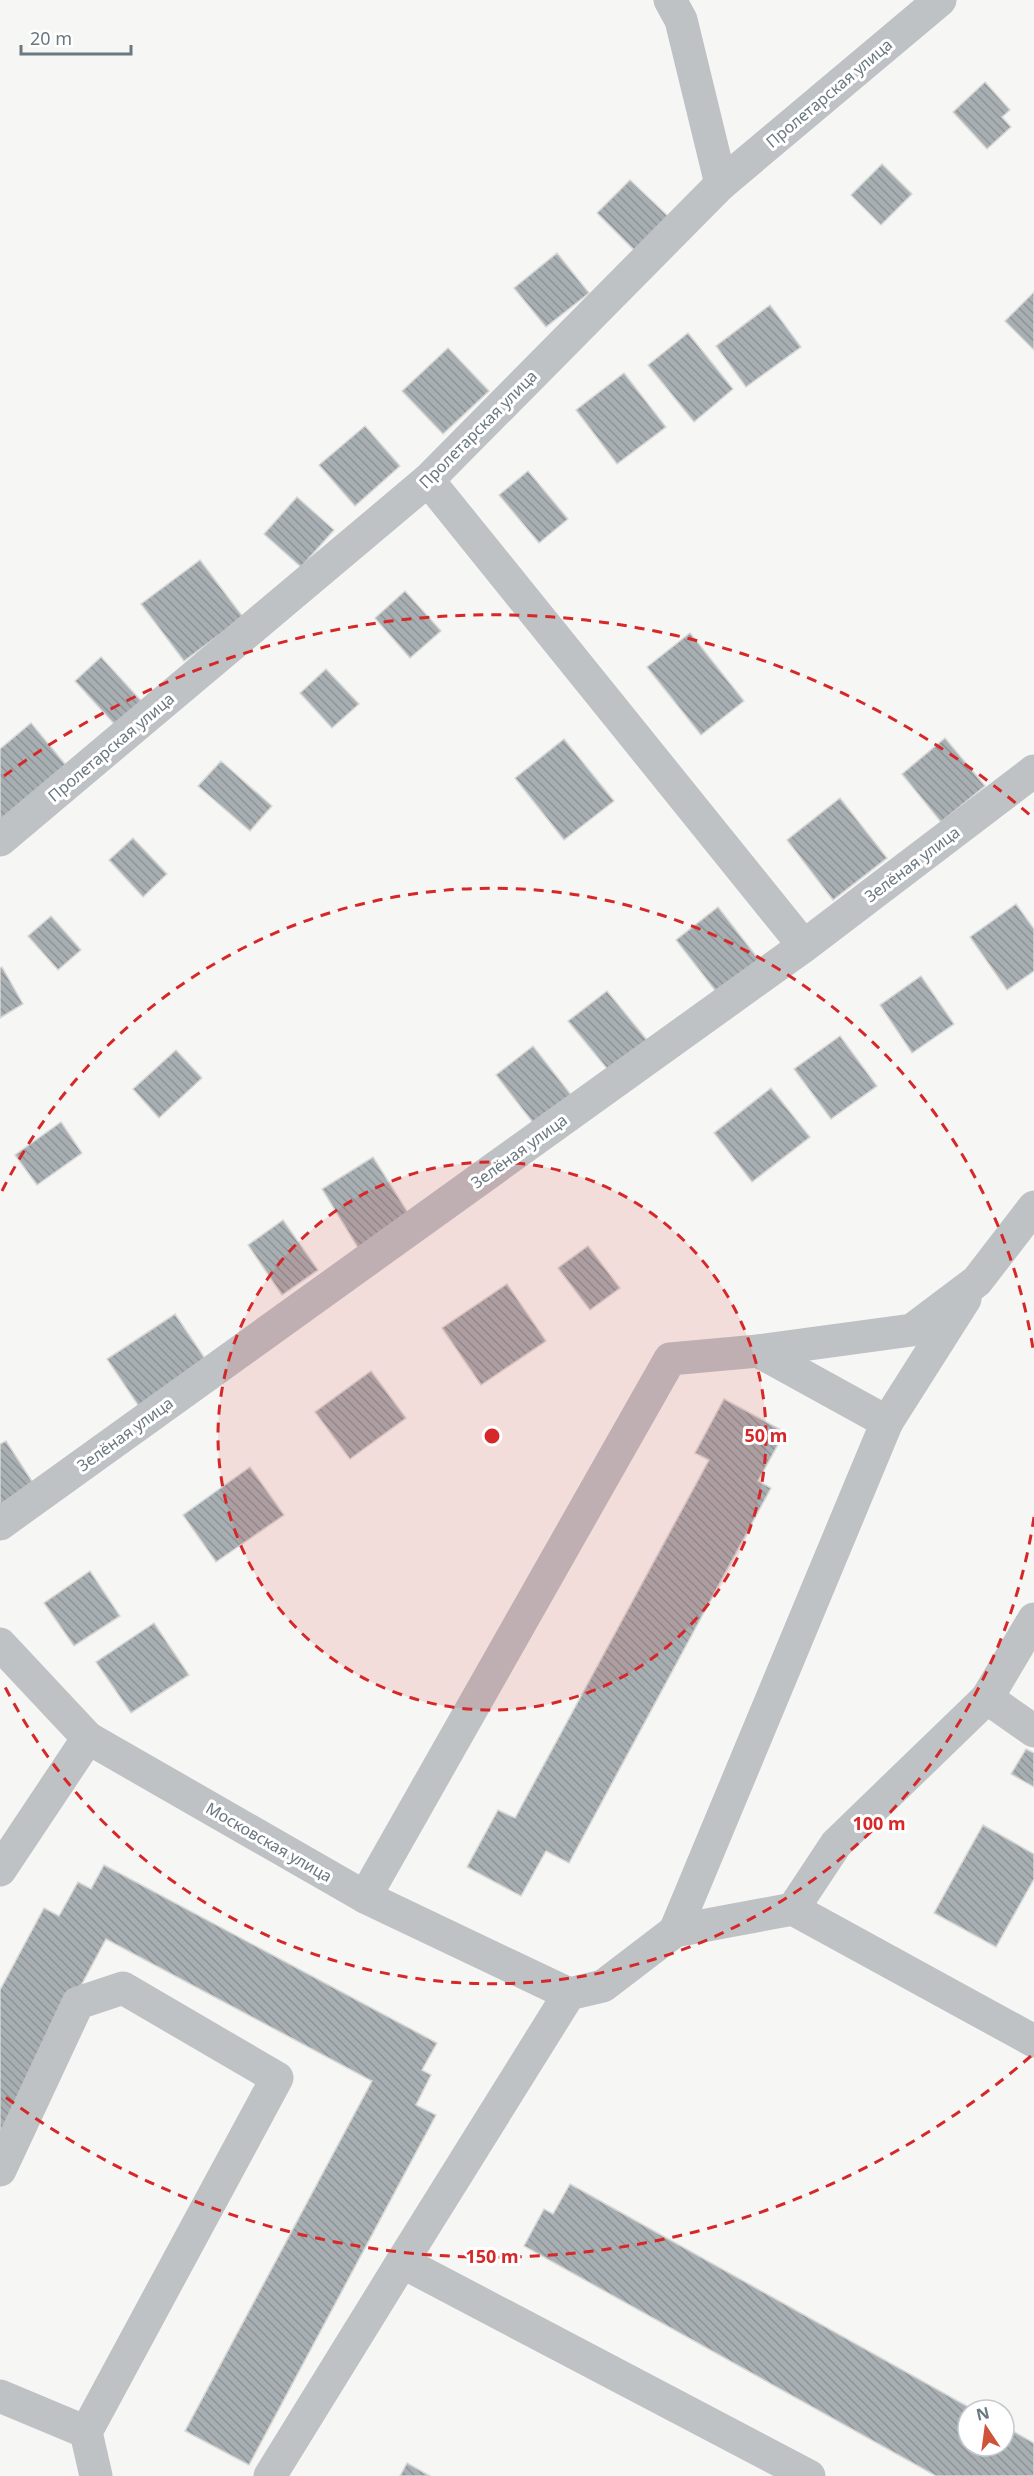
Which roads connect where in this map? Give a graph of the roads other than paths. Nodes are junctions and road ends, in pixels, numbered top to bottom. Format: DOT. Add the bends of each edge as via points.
graph roads {
  1 [pos="670,0"];
  2 [pos="940,0"];
  3 [pos="721,184"];
  4 [pos="428,480"];
  5 [pos="1034,771"];
  6 [pos="0,840"];
  7 [pos="804,946"];
  8 [pos="1034,1207"];
  9 [pos="977,1281"];
  10 [pos="758,1351"];
  11 [pos="887,1422"];
  12 [pos="0,1524"];
  13 [pos="1034,1619"];
  14 [pos="0,1644"];
  15 [pos="987,1698"];
  16 [pos="1034,1731"];
  17 [pos="88,1738"];
  18 [pos="0,1870"];
  19 [pos="364,1897"];
  20 [pos="793,1909"];
  21 [pos="675,1931"];
  22 [pos="569,1994"];
  23 [pos="1034,2042"];
  24 [pos="0,2170"];
  25 [pos="402,2262"];
  26 [pos="0,2396"];
  27 [pos="86,2432"];
  28 [pos="96,2476"];
  29 [pos="270,2476"];
  30 [pos="810,2476"];
  1 -- 3 [label="street" via="681,20"];
  2 -- 3 [label="street, Пролетарская улица"];
  3 -- 4 [label="street, Пролетарская улица"];
  4 -- 6 [label="street, Пролетарская улица"];
  4 -- 7 [label="street"];
  5 -- 7 [label="street, Зелёная улица"];
  7 -- 12 [label="street, Зелёная улица"];
  8 -- 9 [label="street"];
  9 -- 10 [label="street" via="912,1330"];
  9 -- 11 [label="street"];
  10 -- 11 [label="street"];
  10 -- 19 [label="street" via="670,1359"];
  11 -- 21 [label="street"];
  13 -- 15 [label="street"];
  14 -- 17 [label="street, Московская улица"];
  15 -- 16 [label="street"];
  15 -- 20 [label="street" via="836,1844"];
  17 -- 18 [label="street"];
  17 -- 19 [label="street, Московская улица"];
  19 -- 22 [label="street, Московская улица"];
  20 -- 21 [label="street"];
  20 -- 23 [label="street"];
  21 -- 22 [label="street" via="603,1986"];
  22 -- 25 [label="street"];
  24 -- 27 [label="street" via="78,2003 123,1988 277,2078"];
  25 -- 29 [label="street"];
  25 -- 30 [label="street"];
  26 -- 27 [label="street"];
  27 -- 28 [label="street"];
}
